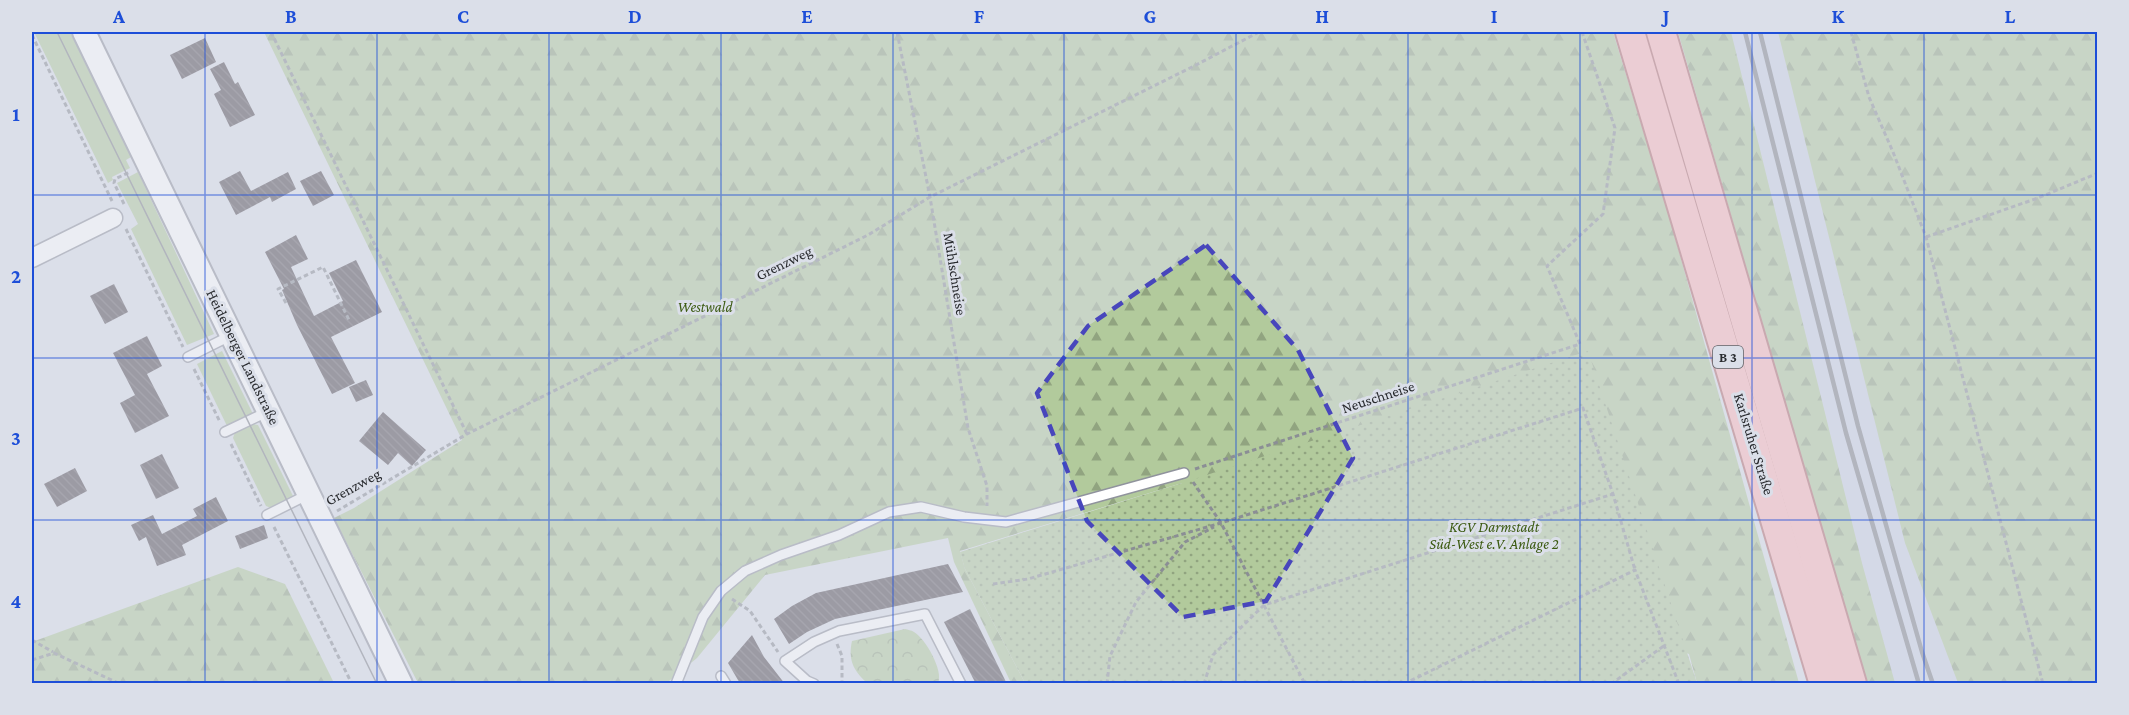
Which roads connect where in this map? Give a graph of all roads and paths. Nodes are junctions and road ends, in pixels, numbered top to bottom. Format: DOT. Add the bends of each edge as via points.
graph roads {
  1 [pos="84,32"];
  2 [pos="271,32"];
  3 [pos="897,32"];
  4 [pos="1259,32"];
  5 [pos="1582,32"];
  6 [pos="1630,32"];
  7 [pos="1661,32"];
  8 [pos="1851,32"];
  9 [pos="148,163"];
  10 [pos="2097,173"];
  11 [pos="930,197"];
  12 [pos="120,214"];
  13 [pos="1926,237"];
  14 [pos="32,258"];
  15 [pos="286,303"];
  16 [pos="350,322"];
  17 [pos="232,335"];
  18 [pos="188,357"];
  19 [pos="269,411"];
  20 [pos="225,432"];
  21 [pos="467,434"];
  22 [pos="1184,473"];
  23 [pos="309,494"];
  24 [pos="1613,494"];
  25 [pos="267,515"];
  26 [pos="322,518"];
  27 [pos="987,520"];
  28 [pos="1221,523"];
  29 [pos="1635,570"];
  30 [pos="993,585"];
  31 [pos="720,591"];
  32 [pos="1264,605"];
  33 [pos="833,633"];
  34 [pos="32,640"];
  35 [pos="1665,645"];
  36 [pos="54,653"];
  37 [pos="32,660"];
  38 [pos="785,661"];
  39 [pos="120,684"];
  40 [pos="401,684"];
  41 [pos="676,684"];
  42 [pos="814,684"];
  43 [pos="842,684"];
  44 [pos="961,684"];
  45 [pos="1107,684"];
  46 [pos="1204,684"];
  47 [pos="1305,684"];
  48 [pos="1404,684"];
  49 [pos="1611,684"];
  50 [pos="1679,684"];
  51 [pos="1824,684"];
  52 [pos="1852,684"];
  53 [pos="2043,684"];
  1 -- 9 [label="street, Heidelberger Landstraße"];
  2 -- 21 [label="path"];
  3 -- 11 [label="path, Mühlschneise"];
  4 -- 11 [label="path, Grenzweg"];
  5 -- 22 [label="path, Neuschneise" via="1614,128 1603,214 1547,266 1580,344"];
  6 -- 51 [label="main road, Karlsruher Straße / B 3"];
  7 -- 52 [label="main road, Karlsruher Straße / B 3"];
  8 -- 13 [label="path" via="1869,97"];
  9 -- 12 [label="path" via="115,179"];
  9 -- 17 [label="street, Heidelberger Landstraße"];
  10 -- 13 [label="path"];
  11 -- 21 [label="path, Grenzweg" via="868,235"];
  11 -- 27 [label="path, Mühlschneise" via="969,428 987,486"];
  12 -- 14 [label="street"];
  13 -- 53 [label="path"];
  15 -- 16 [label="path" via="278,289 322,267"];
  17 -- 18 [label="lane"];
  17 -- 19 [label="street, Heidelberger Landstraße"];
  19 -- 20 [label="lane"];
  19 -- 23 [label="street, Heidelberger Landstraße"];
  21 -- 26 [label="path, Grenzweg"];
  22 -- 27 [label="lane" via="1006,522"];
  22 -- 28 [label="path"];
  23 -- 25 [label="lane"];
  23 -- 26 [label="street, Heidelberger Landstraße"];
  24 -- 28 [label="path" via="1583,408"];
  24 -- 29 [label="path"];
  24 -- 32 [label="path"];
  26 -- 40 [label="street, Heidelberger Landstraße"];
  27 -- 31 [label="lane" via="921,507 889,512 781,555 745,572"];
  28 -- 30 [label="path" via="1028,579"];
  28 -- 32 [label="path"];
  28 -- 45 [label="path" via="1185,542 1136,602 1110,656"];
  29 -- 35 [label="path"];
  29 -- 48 [label="path"];
  31 -- 38 [label="path" via="750,611"];
  31 -- 41 [label="lane" via="703,617"];
  32 -- 46 [label="path" via="1213,655"];
  32 -- 47 [label="path"];
  33 -- 38 [label="lane"];
  33 -- 43 [label="path" via="842,656"];
  33 -- 44 [label="lane" via="925,614"];
  34 -- 36 [label="path"];
  35 -- 49 [label="path"];
  35 -- 50 [label="path"];
  36 -- 37 [label="path"];
  36 -- 39 [label="path"];
  38 -- 42 [label="lane"];
}
